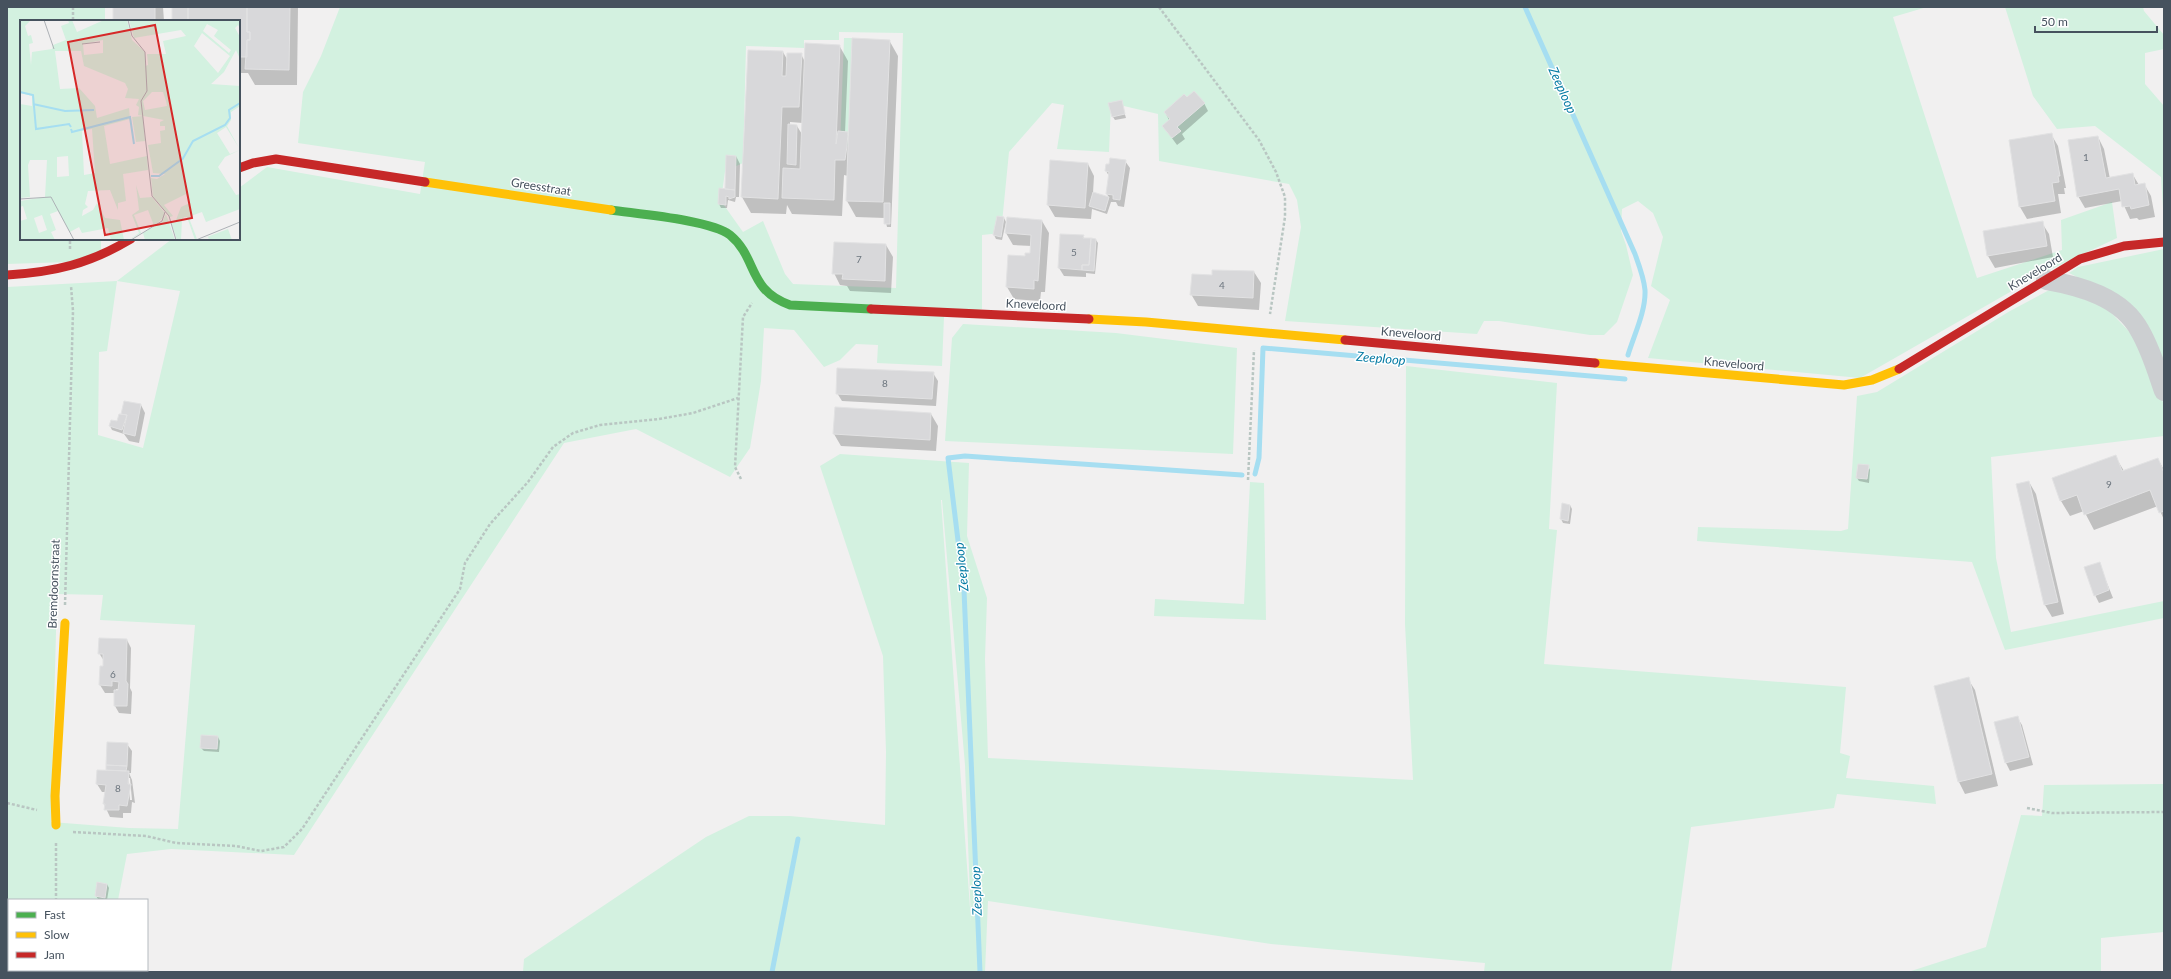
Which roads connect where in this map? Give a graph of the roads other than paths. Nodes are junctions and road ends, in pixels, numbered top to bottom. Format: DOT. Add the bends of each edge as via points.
graph roads {
  1 [pos="240,168"];
  2 [pos="129,240"];
  3 [pos="2164,242"];
  4 [pos="7,276"];
  5 [pos="2046,280"];
  6 [pos="804,307"];
  7 [pos="2164,391"];
  8 [pos="65,624"];
  9 [pos="56,825"];
  1 -- 6 [label="street, Greesstraat" via="276,158 702,224 723,230 736,240 765,291 790,306"];
  2 -- 4 [label="street" via="108,254 69,268 46,274"];
  3 -- 5 [label="street, Kneveloord" via="2102,251 2080,259"];
  5 -- 6 [label="street, Kneveloord" via="1898,370 1858,385 1694,373 1146,322"];
  5 -- 7 [label="street" via="2079,288 2107,298 2122,307 2140,329"];
  8 -- 9 [label="street, Bremdoornstraat" via="55,796"];
}
